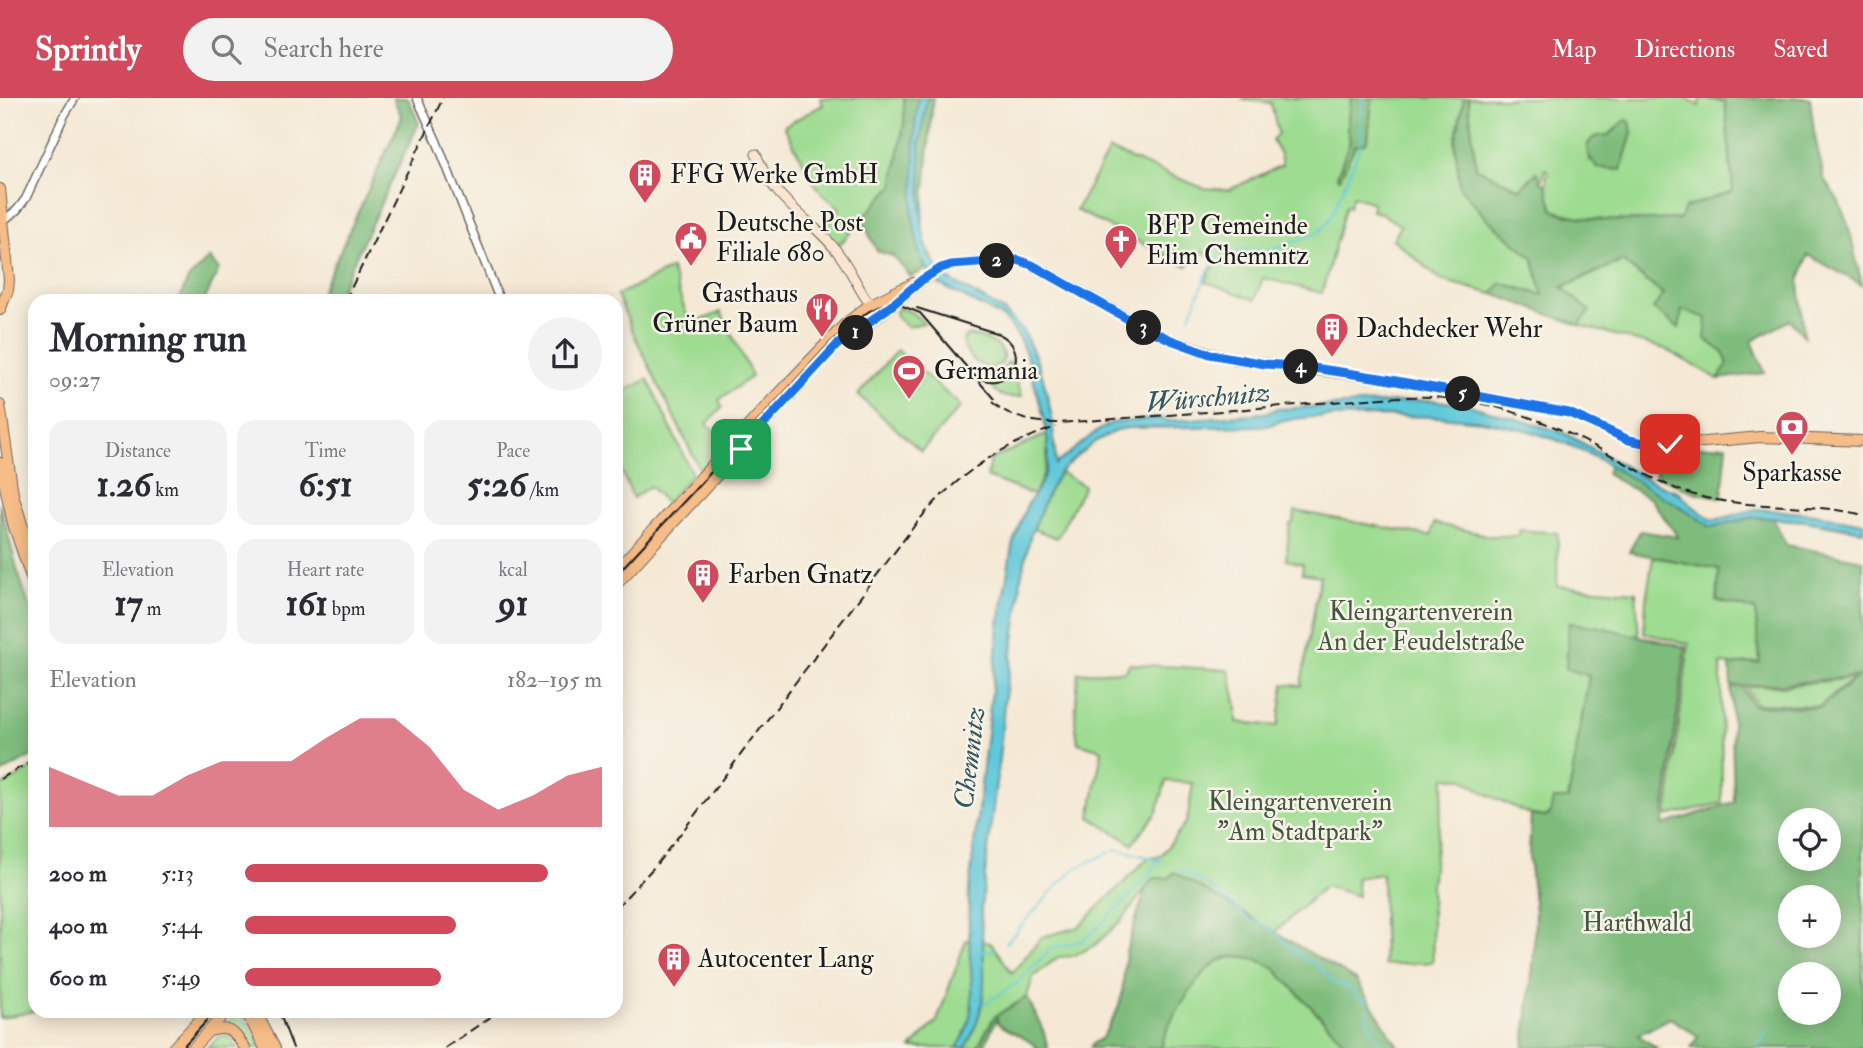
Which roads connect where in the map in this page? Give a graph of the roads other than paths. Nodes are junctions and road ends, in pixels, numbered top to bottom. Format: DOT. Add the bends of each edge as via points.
graph roads {
  1 [pos="75,98"];
  2 [pos="417,98"];
  3 [pos="756,154"];
  4 [pos="0,189"];
  5 [pos="2,222"];
  6 [pos="926,277"];
  7 [pos="497,294"];
  8 [pos="869,305"];
  9 [pos="0,310"];
  10 [pos="881,314"];
  11 [pos="1,411"];
  12 [pos="1863,441"];
  13 [pos="4,466"];
  14 [pos="674,508"];
  15 [pos="28,544"];
  16 [pos="623,562"];
  17 [pos="28,569"];
  18 [pos="623,573"];
  19 [pos="623,574"];
  20 [pos="201,1018"];
  21 [pos="221,1018"];
  22 [pos="254,1018"];
  23 [pos="255,1018"];
  24 [pos="208,1032"];
  25 [pos="173,1048"];
  26 [pos="193,1048"];
  27 [pos="246,1048"];
  28 [pos="265,1048"];
  29 [pos="275,1048"];
  1 -- 5 [label="street" via="26,198"];
  2 -- 7 [label="street"];
  3 -- 8 [label="main road" via="775,188 842,257"];
  4 -- 5 [label="main road"];
  5 -- 9 [label="main road" via="9,280"];
  6 -- 8 [label="main road"];
  6 -- 10 [label="main road"];
  6 -- 12 [label="main road" via="951,265 1018,260 1148,330 1210,354 1380,378 1569,413 1649,444 1760,437"];
  8 -- 10 [label="main road"];
  8 -- 14 [label="main road" via="832,338"];
  10 -- 19 [label="main road" via="837,345"];
  11 -- 13 [label="main road"];
  13 -- 15 [label="main road"];
  13 -- 17 [label="main road" via="3,481"];
  14 -- 16 [label="main road"];
  14 -- 18 [label="street"];
  20 -- 25 [label="main road"];
  21 -- 24 [label="main road"];
  22 -- 28 [label="main road"];
  23 -- 29 [label="main road"];
  24 -- 26 [label="main road"];
  24 -- 27 [label="main road" via="231,1031"];
}
